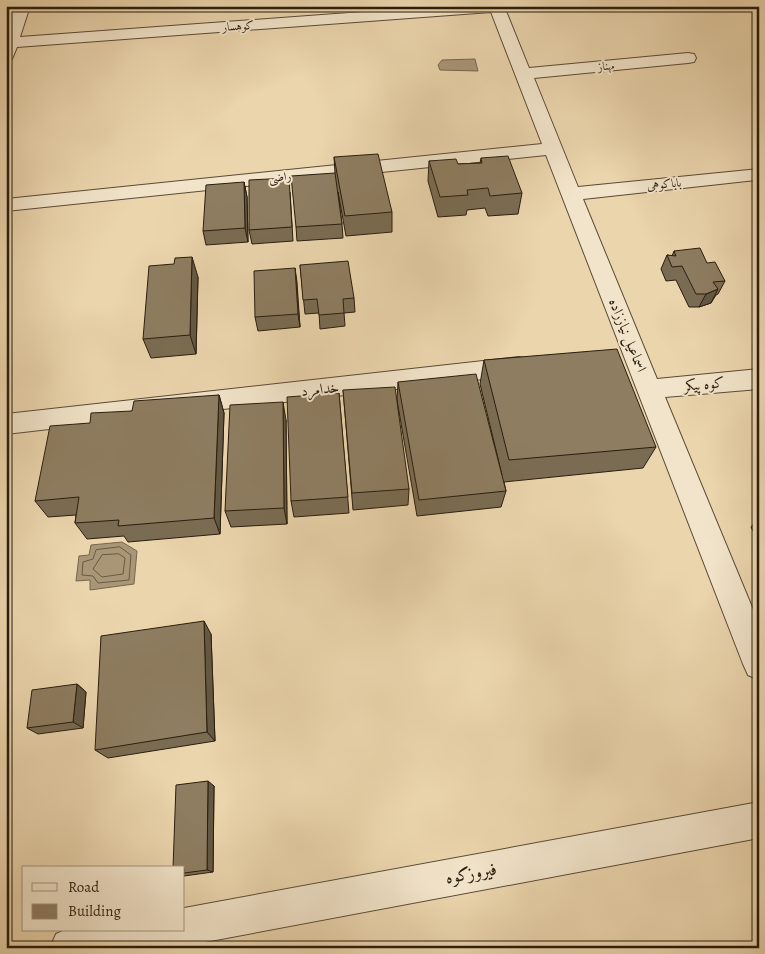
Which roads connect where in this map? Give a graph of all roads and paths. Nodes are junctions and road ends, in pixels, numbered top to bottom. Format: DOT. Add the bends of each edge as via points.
graph roads {
  1 [pos="22,6"];
  2 [pos="496,7"];
  3 [pos="8,49"];
  4 [pos="688,58"];
  5 [pos="523,74"];
  6 [pos="553,149"];
  7 [pos="756,174"];
  8 [pos="571,194"];
  9 [pos="6,205"];
  10 [pos="546,363"];
  11 [pos="759,379"];
  12 [pos="649,389"];
  13 [pos="6,424"];
  14 [pos="759,664"];
  15 [pos="759,820"];
  16 [pos="185,930"];
  17 [pos="163,934"];
  18 [pos="70,948"];
  1 -- 3 [label="street"];
  2 -- 3 [label="street, کوهسار"];
  2 -- 5 [label="street, اسماعیل نیاززاده"];
  4 -- 5 [label="street, مهناز"];
  5 -- 6 [label="street, اسماعیل نیاززاده"];
  6 -- 8 [label="street, اسماعیل نیاززاده"];
  6 -- 9 [label="street, راضی"];
  7 -- 8 [label="street, باباکوهی"];
  8 -- 12 [label="street, اسماعیل نیاززاده" via="625,354"];
  10 -- 13 [label="street, خدامرد"];
  11 -- 12 [label="street, کوه پیکر"];
  12 -- 14 [label="street, اسماعیل نیاززاده"];
  15 -- 16 [label="street, فیروزکوه"];
  17 -- 18 [label="street, فیروزکوه"];
}
